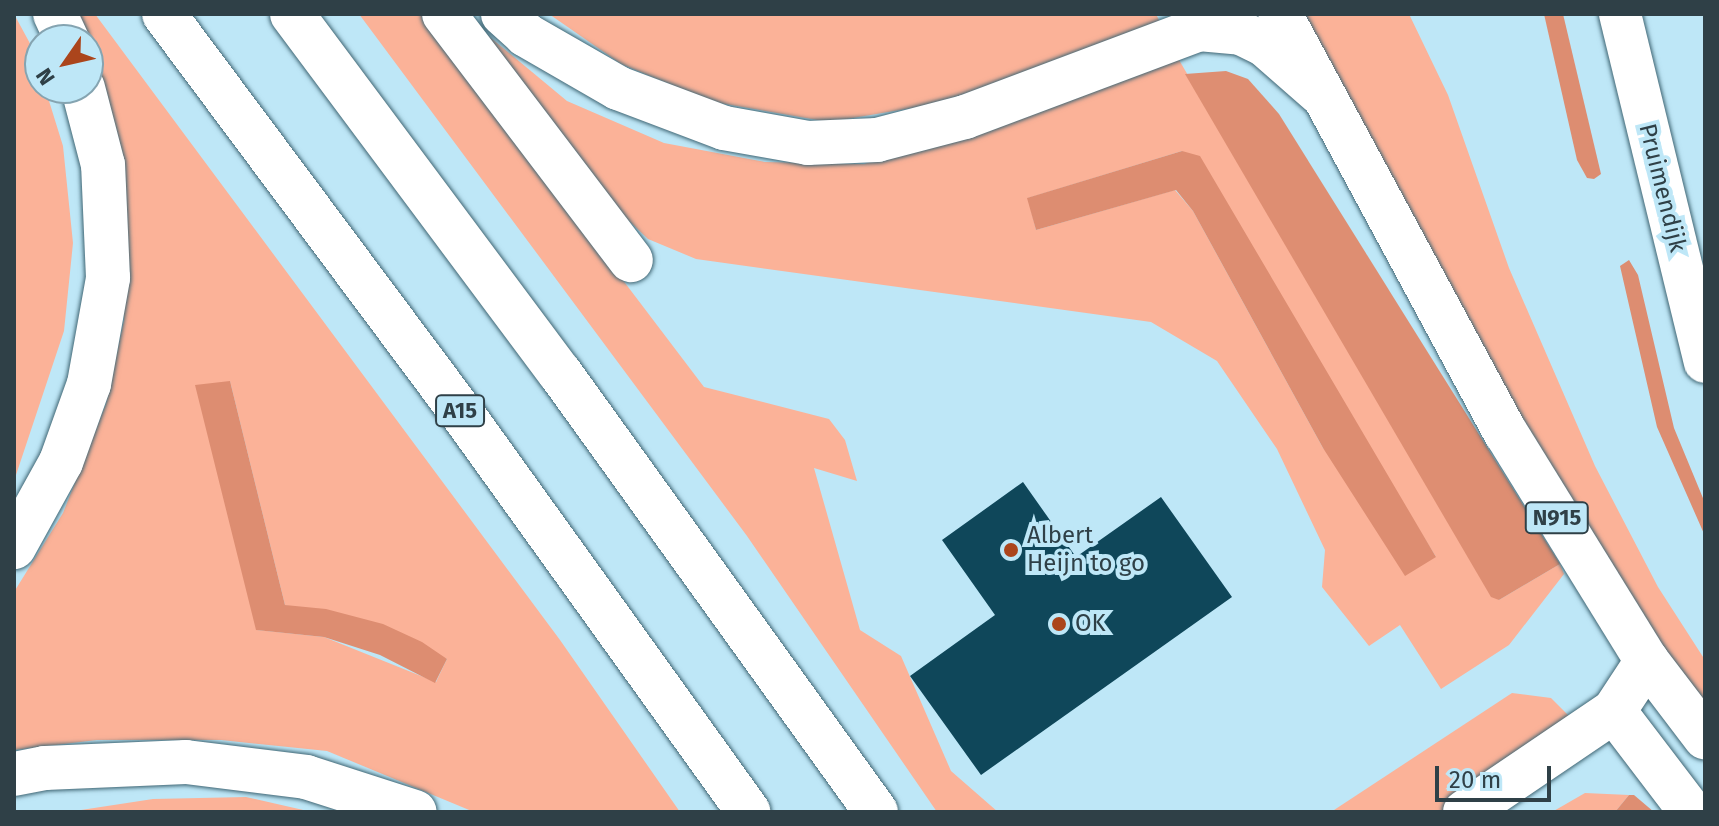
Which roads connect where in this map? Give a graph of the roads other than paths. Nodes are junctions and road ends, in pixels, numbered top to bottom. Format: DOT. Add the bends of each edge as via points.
graph roads {
  1 [pos="164,14"];
  2 [pos="292,14"];
  3 [pos="444,14"];
  4 [pos="503,14"];
  5 [pos="1280,14"];
  6 [pos="1620,14"];
  7 [pos="1320,93"];
  8 [pos="87,104"];
  9 [pos="631,260"];
  10 [pos="1705,362"];
  11 [pos="14,547"];
  12 [pos="1647,661"];
  13 [pos="1614,711"];
  14 [pos="1705,737"];
  15 [pos="14,774"];
  16 [pos="415,812"];
  17 [pos="749,812"];
  18 [pos="876,812"];
  19 [pos="1465,812"];
  20 [pos="1691,812"];
  1 -- 17 [label="main road, A15" via="469,423"];
  2 -- 18 [label="main road"];
  3 -- 9 [label="main road"];
  4 -- 7 [label="main road" via="526,35 618,88 724,128 808,143 877,140 965,117 1199,29 1241,33 1264,44"];
  5 -- 7 [label="main road, N915"];
  6 -- 10 [label="street, Pruimendijk"];
  7 -- 12 [label="main road, N915" via="1485,397"];
  8 -- 11 [label="main road" via="103,165 108,278 89,384 61,462"];
  12 -- 13 [label="main road"];
  12 -- 14 [label="main road"];
  13 -- 19 [label="main road"];
  13 -- 20 [label="main road"];
  15 -- 16 [label="main road" via="186,762 306,777"];
}
